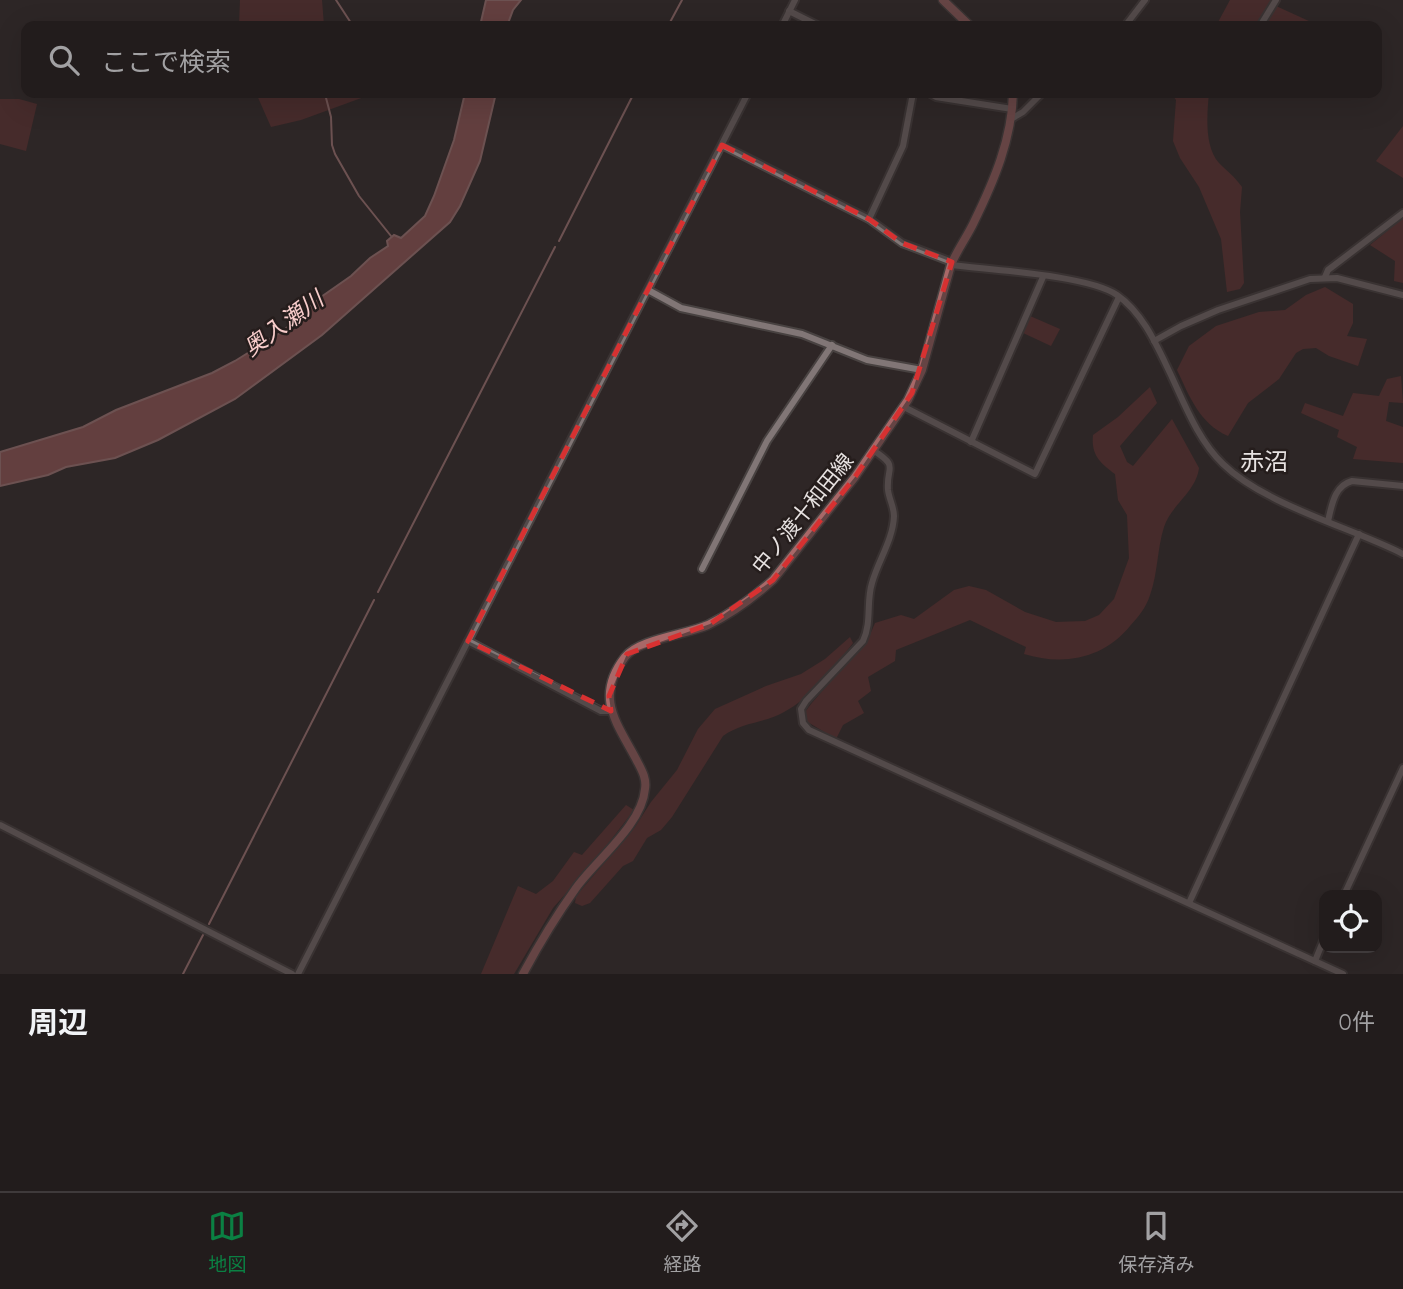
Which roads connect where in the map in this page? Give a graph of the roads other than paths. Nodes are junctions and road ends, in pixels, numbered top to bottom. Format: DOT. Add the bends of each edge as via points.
graph roads {
  1 [pos="795,0"];
  2 [pos="943,0"];
  3 [pos="1145,0"];
  4 [pos="1276,0"];
  5 [pos="789,11"];
  6 [pos="784,21"];
  7 [pos="809,21"];
  8 [pos="965,21"];
  9 [pos="1129,21"];
  10 [pos="1263,21"];
  11 [pos="746,98"];
  12 [pos="912,98"];
  13 [pos="942,98"];
  14 [pos="1013,98"];
  15 [pos="1037,98"];
  16 [pos="1012,109"];
  17 [pos="1011,119"];
  18 [pos="722,145"];
  19 [pos="1403,213"];
  20 [pos="869,219"];
  21 [pos="952,263"];
  22 [pos="1043,276"];
  23 [pos="1325,277"];
  24 [pos="648,290"];
  25 [pos="1403,295"];
  26 [pos="1119,297"];
  27 [pos="1154,341"];
  28 [pos="832,345"];
  29 [pos="922,370"];
  30 [pos="904,407"];
  31 [pos="971,442"];
  32 [pos="873,450"];
  33 [pos="1403,486"];
  34 [pos="1328,521"];
  35 [pos="1359,534"];
  36 [pos="1403,554"];
  37 [pos="702,569"];
  38 [pos="468,641"];
  39 [pos="611,711"];
  40 [pos="1403,768"];
  41 [pos="0,825"];
  42 [pos="1347,890"];
  43 [pos="1189,903"];
  44 [pos="1319,951"];
  45 [pos="1315,961"];
  46 [pos="292,974"];
  47 [pos="298,974"];
  48 [pos="523,974"];
  49 [pos="1343,974"];
  1 -- 5 [label="street"];
  2 -- 8 [label="main road"];
  3 -- 9 [label="street"];
  4 -- 10 [label="street"];
  5 -- 6 [label="street"];
  5 -- 7 [label="street"];
  11 -- 18 [label="street"];
  12 -- 20 [label="street" via="903,146"];
  13 -- 16 [label="street"];
  14 -- 16 [label="main road, 中ノ渡十和田線"];
  15 -- 17 [label="street"];
  16 -- 17 [label="main road, 中ノ渡十和田線"];
  17 -- 21 [label="main road, 中ノ渡十和田線" via="1001,160"];
  18 -- 20 [label="street"];
  18 -- 24 [label="street"];
  19 -- 23 [label="street" via="1328,270"];
  20 -- 21 [label="street" via="902,243"];
  21 -- 22 [label="street"];
  21 -- 29 [label="main road, 中ノ渡十和田線"];
  22 -- 26 [label="street" via="1091,284"];
  22 -- 31 [label="street"];
  23 -- 25 [label="street"];
  23 -- 27 [label="street" via="1298,281 1244,300"];
  24 -- 28 [label="street" via="681,308 803,334"];
  24 -- 38 [label="street"];
  26 -- 27 [label="street"];
  26 -- 31 [label="street" via="1035,474"];
  27 -- 34 [label="street" via="1194,424 1223,464 1256,488"];
  28 -- 29 [label="street" via="867,360"];
  28 -- 37 [label="street" via="767,441"];
  29 -- 30 [label="main road, 中ノ渡十和田線"];
  30 -- 31 [label="street"];
  30 -- 32 [label="main road, 中ノ渡十和田線"];
  32 -- 39 [label="main road, 中ノ渡十和田線" via="764,588 710,624 627,654 609,696"];
  32 -- 43 [label="street" via="891,465 888,488 894,514 872,582 868,630 806,701 801,709 803,723 809,730"];
  33 -- 34 [label="street" via="1345,482 1336,493"];
  34 -- 35 [label="street"];
  35 -- 36 [label="street"];
  35 -- 43 [label="street"];
  38 -- 39 [label="street" via="600,711"];
  38 -- 47 [label="street"];
  39 -- 48 [label="main road" via="644,775 643,800 560,911"];
  40 -- 42 [label="street"];
  41 -- 46 [label="street"];
  43 -- 45 [label="street"];
  44 -- 45 [label="street"];
  45 -- 49 [label="street"];
}
